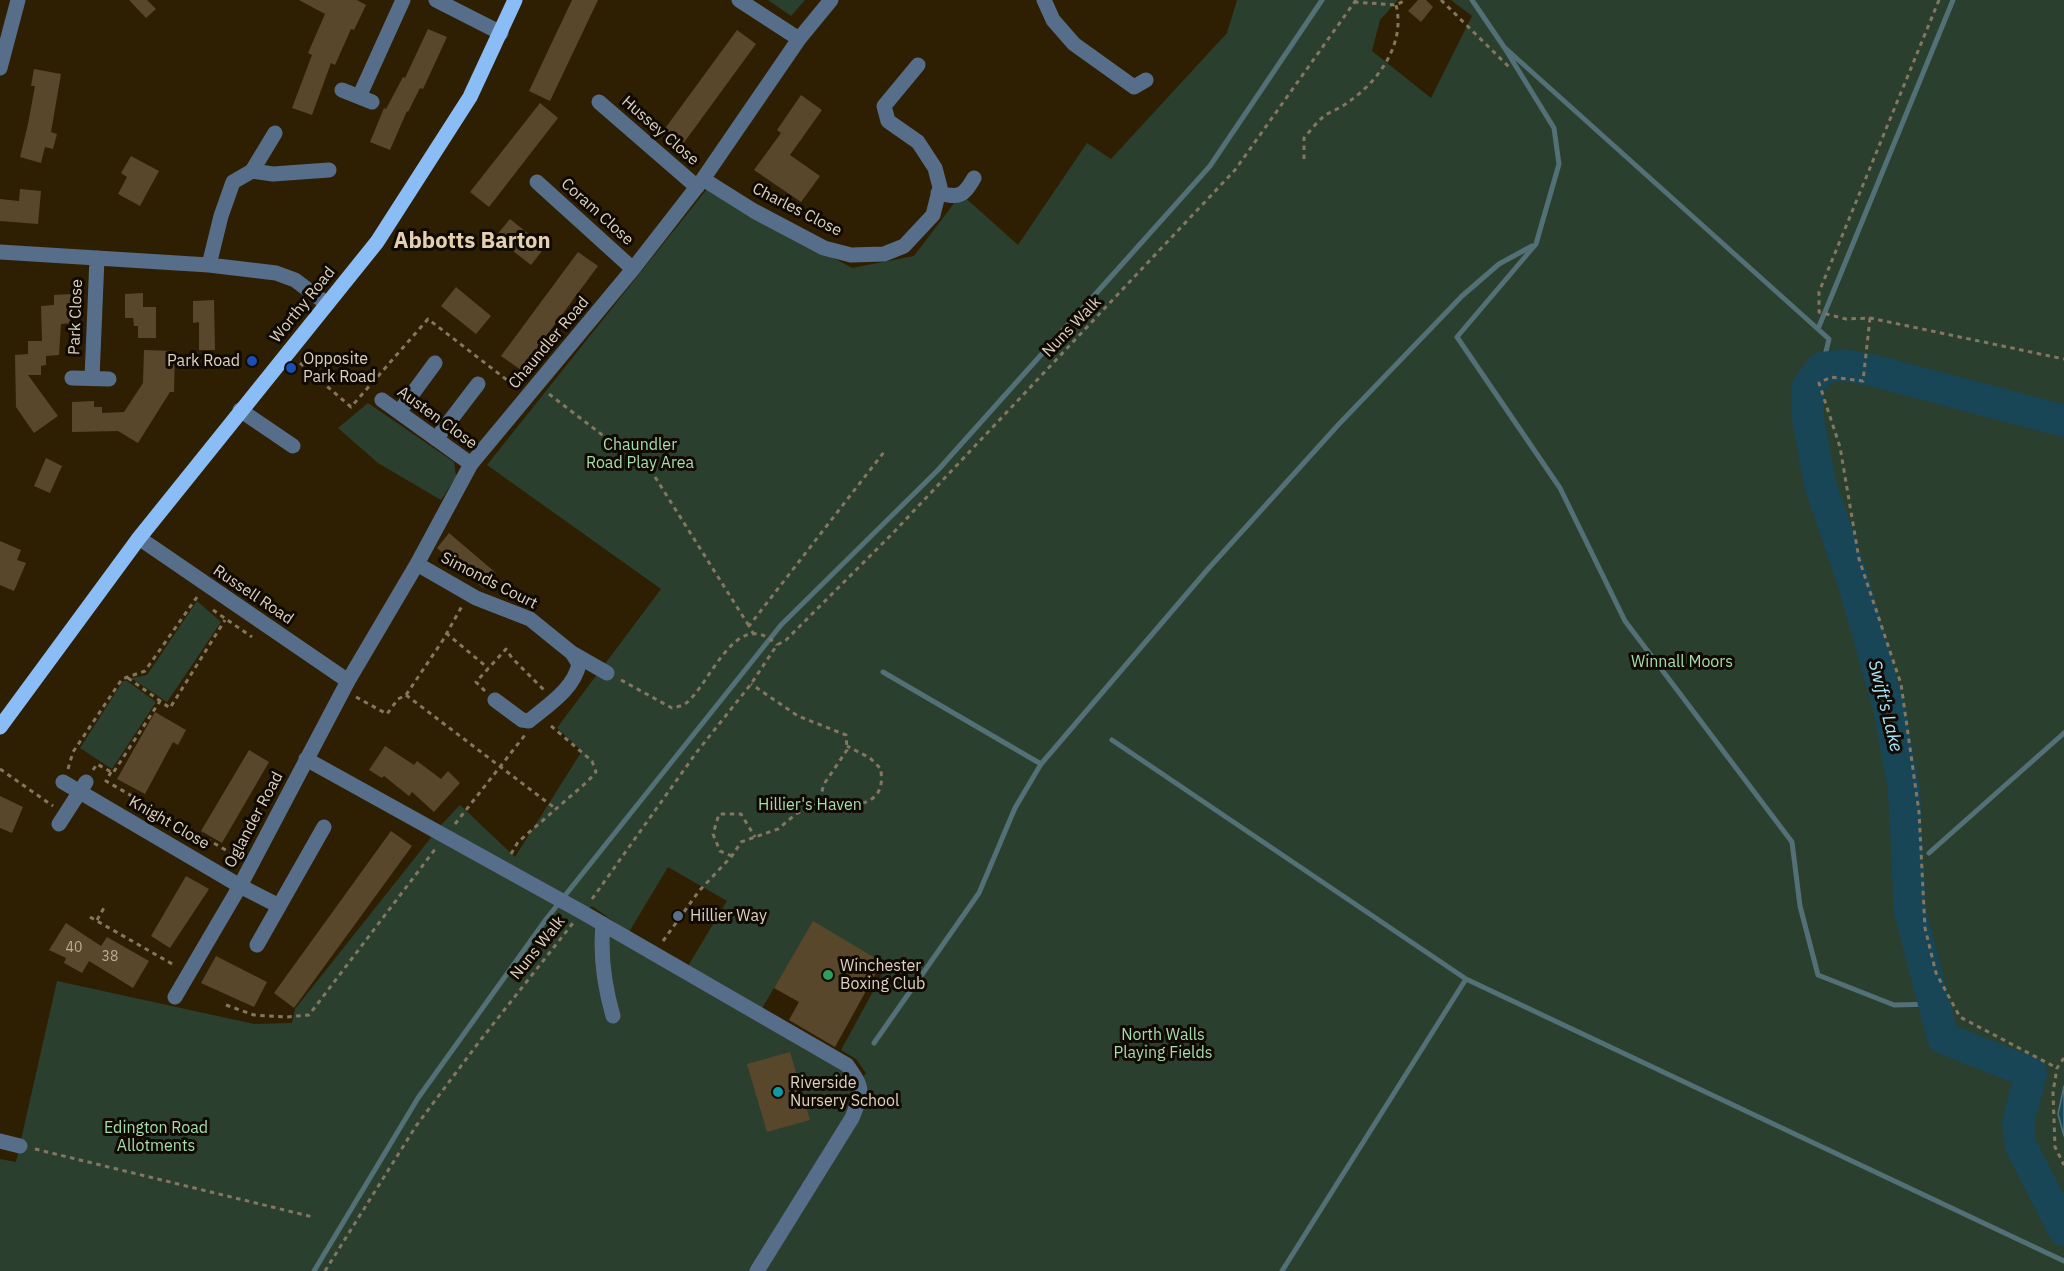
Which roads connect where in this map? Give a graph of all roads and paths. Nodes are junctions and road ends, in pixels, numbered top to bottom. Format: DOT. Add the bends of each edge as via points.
graph roads {
  1 [pos="18,0"];
  2 [pos="403,0"];
  3 [pos="515,0"];
  4 [pos="739,0"];
  5 [pos="831,0"];
  6 [pos="1044,0"];
  7 [pos="1406,0"];
  8 [pos="1442,0"];
  9 [pos="1939,0"];
  10 [pos="440,1"];
  11 [pos="1355,1"];
  12 [pos="1396,5"];
  13 [pos="501,33"];
  14 [pos="799,39"];
  15 [pos="918,65"];
  16 [pos="1509,67"];
  17 [pos="0,68"];
  18 [pos="1146,80"];
  19 [pos="342,90"];
  20 [pos="600,102"];
  21 [pos="275,133"];
  22 [pos="1304,159"];
  23 [pos="329,170"];
  24 [pos="252,171"];
  25 [pos="974,178"];
  26 [pos="537,182"];
  27 [pos="700,183"];
  28 [pos="938,193"];
  29 [pos="0,252"];
  30 [pos="97,258"];
  31 [pos="209,265"];
  32 [pos="633,269"];
  33 [pos="327,304"];
  34 [pos="1870,318"];
  35 [pos="2064,359"];
  36 [pos="298,362"];
  37 [pos="435,363"];
  38 [pos="72,378"];
  39 [pos="92,378"];
  40 [pos="109,379"];
  41 [pos="478,384"];
  42 [pos="523,392"];
  43 [pos="549,394"];
  44 [pos="382,400"];
  45 [pos="240,410"];
  46 [pos="399,412"];
  47 [pos="436,439"];
  48 [pos="614,444"];
  49 [pos="293,446"];
  50 [pos="884,452"];
  51 [pos="471,464"];
  52 [pos="655,477"];
  53 [pos="139,538"];
  54 [pos="417,564"];
  55 [pos="469,594"];
  56 [pos="203,602"];
  57 [pos="211,608"];
  58 [pos="225,620"];
  59 [pos="749,626"];
  60 [pos="446,633"];
  61 [pos="757,635"];
  62 [pos="254,638"];
  63 [pos="777,645"];
  64 [pos="572,653"];
  65 [pos="488,668"];
  66 [pos="607,673"];
  67 [pos="128,678"];
  68 [pos="752,684"];
  69 [pos="346,686"];
  70 [pos="406,695"];
  71 [pos="495,700"];
  72 [pos="554,700"];
  73 [pos="160,702"];
  74 [pos="533,717"];
  75 [pos="0,727"];
  76 [pos="847,746"];
  77 [pos="306,759"];
  78 [pos="501,766"];
  79 [pos="0,769"];
  80 [pos="111,772"];
  81 [pos="63,782"];
  82 [pos="82,787"];
  83 [pos="818,801"];
  84 [pos="56,808"];
  85 [pos="556,809"];
  86 [pos="59,824"];
  87 [pos="324,826"];
  88 [pos="449,831"];
  89 [pos="755,837"];
  90 [pos="241,846"];
  91 [pos="444,851"];
  92 [pos="732,856"];
  93 [pos="501,868"];
  94 [pos="240,886"];
  95 [pos="105,906"];
  96 [pos="279,906"];
  97 [pos="582,912"];
  98 [pos="90,916"];
  99 [pos="96,920"];
  100 [pos="603,924"];
  101 [pos="257,945"];
  102 [pos="654,954"];
  103 [pos="189,974"];
  104 [pos="176,998"];
  105 [pos="225,1005"];
  106 [pos="613,1016"];
  107 [pos="2064,1058"];
  108 [pos="2057,1068"];
  109 [pos="0,1141"];
  110 [pos="20,1146"];
  111 [pos="2064,1165"];
  112 [pos="313,1216"];
  113 [pos="325,1271"];
  114 [pos="758,1271"];
  1 -- 17 [label="street"];
  2 -- 19 [label="street" via="366,99"];
  3 -- 13 [label="main road, Worthy Road"];
  4 -- 14 [label="street"];
  5 -- 14 [label="street, Chaundler Road"];
  6 -- 18 [label="street" via="1053,20 1074,44 1134,87"];
  7 -- 12 [label="path"];
  8 -- 16 [label="path"];
  9 -- 34 [label="path" via="1819,292 1819,312 1846,319"];
  10 -- 13 [label="street"];
  11 -- 12 [label="path"];
  11 -- 63 [label="path, Nuns Walk" via="1235,170 892,534"];
  12 -- 22 [label="path" via="1398,32 1388,59 1369,85 1323,117 1304,138"];
  13 -- 33 [label="main road, Worthy Road" via="443,141 377,242"];
  14 -- 27 [label="street, Chaundler Road"];
  15 -- 28 [label="street" via="884,106 888,120 918,142 929,159 938,178"];
  20 -- 27 [label="street, Hussey Close"];
  21 -- 24 [label="street"];
  23 -- 24 [label="street" via="273,174"];
  24 -- 31 [label="street" via="233,182"];
  25 -- 28 [label="street" via="964,193"];
  26 -- 32 [label="street, Coram Close"];
  27 -- 28 [label="street, Charles Close" via="824,248 851,255 884,254 904,246 933,215"];
  27 -- 32 [label="street, Chaundler Road"];
  29 -- 30 [label="street"];
  30 -- 31 [label="street"];
  30 -- 39 [label="street, Park Close"];
  31 -- 33 [label="street" via="276,273 295,280"];
  32 -- 51 [label="street, Chaundler Road"];
  33 -- 45 [label="main road, Worthy Road"];
  34 -- 35 [label="path"];
  34 -- 108 [label="path" via="1863,381 1831,377 1819,383 1840,447 1859,559 1901,684 1919,812 1925,928 1936,973 1960,1017"];
  36 -- 42 [label="path" via="351,407 428,319"];
  37 -- 46 [label="street"];
  38 -- 39 [label="street, Park Close"];
  39 -- 40 [label="street, Park Close"];
  41 -- 47 [label="street"];
  43 -- 48 [label="path"];
  44 -- 46 [label="street, Austen Close"];
  45 -- 49 [label="street"];
  45 -- 53 [label="main road, Worthy Road"];
  46 -- 47 [label="street, Austen Close"];
  47 -- 51 [label="street, Austen Close"];
  50 -- 59 [label="path"];
  51 -- 54 [label="street, Chaundler Road"];
  52 -- 59 [label="path"];
  53 -- 69 [label="street, Russell Road"];
  53 -- 75 [label="main road, Worthy Road"];
  54 -- 55 [label="street, Simonds Court"];
  54 -- 69 [label="street, Chaundler Road"];
  55 -- 60 [label="path"];
  55 -- 64 [label="street, Simonds Court" via="530,620"];
  56 -- 67 [label="path" via="196,596 146,671"];
  57 -- 58 [label="path"];
  58 -- 62 [label="path"];
  58 -- 73 [label="path" via="170,708"];
  59 -- 61 [label="path"];
  60 -- 65 [label="path"];
  60 -- 70 [label="path"];
  61 -- 63 [label="path"];
  61 -- 66 [label="path" via="744,635 733,643 685,705 672,708"];
  63 -- 68 [label="path, Nuns Walk"];
  64 -- 66 [label="street, Simonds Court"];
  64 -- 72 [label="street" via="579,664 577,674"];
  65 -- 71 [label="path" via="476,682"];
  65 -- 72 [label="path" via="506,649"];
  67 -- 73 [label="path"];
  67 -- 81 [label="path" via="122,679 73,752"];
  68 -- 76 [label="path" via="798,716 846,735"];
  68 -- 97 [label="path, Nuns Walk" via="696,753"];
  69 -- 70 [label="path" via="387,714"];
  69 -- 77 [label="street, Oglander Road"];
  70 -- 78 [label="path"];
  71 -- 74 [label="street" via="522,720"];
  72 -- 74 [label="street"];
  73 -- 80 [label="path"];
  74 -- 78 [label="path"];
  74 -- 85 [label="path" via="592,760 596,772"];
  76 -- 83 [label="path" via="824,783"];
  76 -- 83 [label="path" via="881,769 882,785 875,796 858,805"];
  77 -- 93 [label="street"];
  77 -- 94 [label="street, Oglander Road"];
  78 -- 85 [label="path"];
  78 -- 88 [label="path"];
  79 -- 84 [label="path"];
  80 -- 82 [label="path" via="97,764"];
  80 -- 90 [label="path" via="106,781 236,856"];
  81 -- 82 [label="street, Knight Close"];
  82 -- 86 [label="street"];
  82 -- 94 [label="street, Knight Close"];
  83 -- 89 [label="path" via="778,829"];
  85 -- 93 [label="path" via="518,842"];
  87 -- 96 [label="street"];
  89 -- 92 [label="path" via="741,842"];
  89 -- 92 [label="path" via="741,814 719,814 713,834 720,851"];
  91 -- 105 [label="path" via="437,847 309,1015 254,1015"];
  92 -- 102 [label="path" via="699,891"];
  93 -- 97 [label="street"];
  94 -- 96 [label="street, Knight Close"];
  94 -- 103 [label="street, Oglander Road"];
  95 -- 99 [label="path"];
  96 -- 101 [label="street"];
  97 -- 100 [label="street"];
  97 -- 113 [label="path, Nuns Walk" via="416,1126"];
  98 -- 99 [label="path"];
  99 -- 103 [label="path"];
  100 -- 102 [label="street"];
  100 -- 106 [label="street" via="604,985"];
  102 -- 114 [label="street" via="847,1065 860,1083 860,1099 852,1118"];
  103 -- 104 [label="street, Oglander Road"];
  107 -- 108 [label="path"];
  108 -- 111 [label="path" via="2053,1092 2055,1147"];
  109 -- 110 [label="street"];
  110 -- 112 [label="path"];
}
